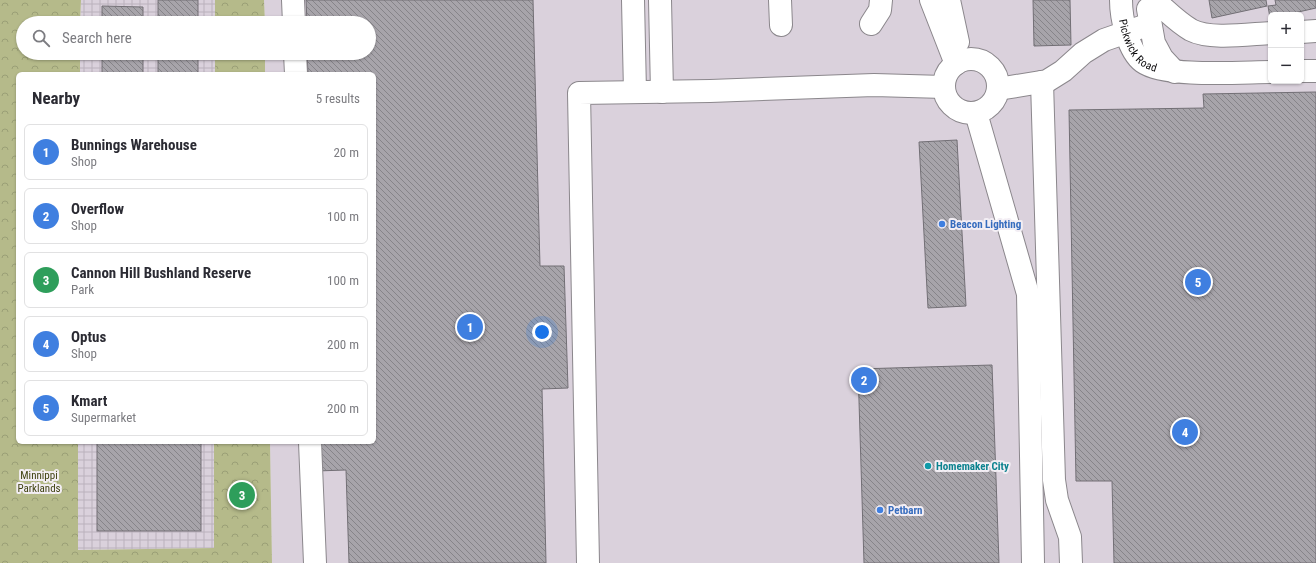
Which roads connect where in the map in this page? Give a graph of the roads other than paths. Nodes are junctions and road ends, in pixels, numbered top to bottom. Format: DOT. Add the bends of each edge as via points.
graph roads {
  1 [pos="293,0"];
  2 [pos="633,0"];
  3 [pos="660,0"];
  4 [pos="780,0"];
  5 [pos="881,0"];
  6 [pos="931,0"];
  7 [pos="949,0"];
  8 [pos="1121,0"];
  9 [pos="1147,0"];
  10 [pos="1154,0"];
  11 [pos="1172,7"];
  12 [pos="294,16"];
  13 [pos="872,24"];
  14 [pos="1150,24"];
  15 [pos="781,25"];
  16 [pos="1126,31"];
  17 [pos="1304,32"];
  18 [pos="1316,32"];
  19 [pos="1268,34"];
  20 [pos="295,60"];
  21 [pos="959,62"];
  22 [pos="1304,71"];
  23 [pos="1316,71"];
  24 [pos="296,72"];
  25 [pos="1175,72"];
  26 [pos="1268,72"];
  27 [pos="1042,82"];
  28 [pos="944,87"];
  29 [pos="998,89"];
  30 [pos="635,92"];
  31 [pos="662,92"];
  32 [pos="976,113"];
  33 [pos="310,444"];
  34 [pos="315,563"];
  35 [pos="588,563"];
  36 [pos="1033,563"];
  37 [pos="1072,563"];
  1 -- 12 [label="lane"];
  2 -- 30 [label="lane"];
  3 -- 31 [label="lane"];
  4 -- 15 [label="lane"];
  5 -- 13 [label="lane" via="880,10"];
  6 -- 21 [label="lane"];
  7 -- 21 [label="lane"];
  8 -- 16 [label="lane, Pickwick Road" via="1121,14"];
  9 -- 14 [label="lane"];
  10 -- 11 [label="lane"];
  11 -- 19 [label="lane" via="1190,29 1200,34"];
  14 -- 16 [label="lane"];
  14 -- 25 [label="lane" via="1154,44"];
  16 -- 25 [label="lane, Pickwick Road" via="1136,54 1143,62 1152,67"];
  16 -- 27 [label="lane" via="1104,40 1083,53 1063,71"];
  17 -- 18 [label="lane"];
  20 -- 24 [label="lane"];
  21 -- 28 [label="lane" via="949,70"];
  21 -- 29 [label="lane" via="971,59 986,64 997,78"];
  22 -- 23 [label="lane"];
  25 -- 26 [label="lane, Pickwick Road"];
  27 -- 29 [label="lane"];
  27 -- 37 [label="lane" via="1054,480 1057,500 1070,537"];
  28 -- 31 [label="lane" via="874,86"];
  28 -- 32 [label="lane" via="952,106 966,113"];
  29 -- 32 [label="lane" via="992,104"];
  30 -- 31 [label="lane"];
  30 -- 35 [label="lane" via="580,93"];
  32 -- 36 [label="lane" via="1028,294"];
  33 -- 34 [label="lane"];
}
